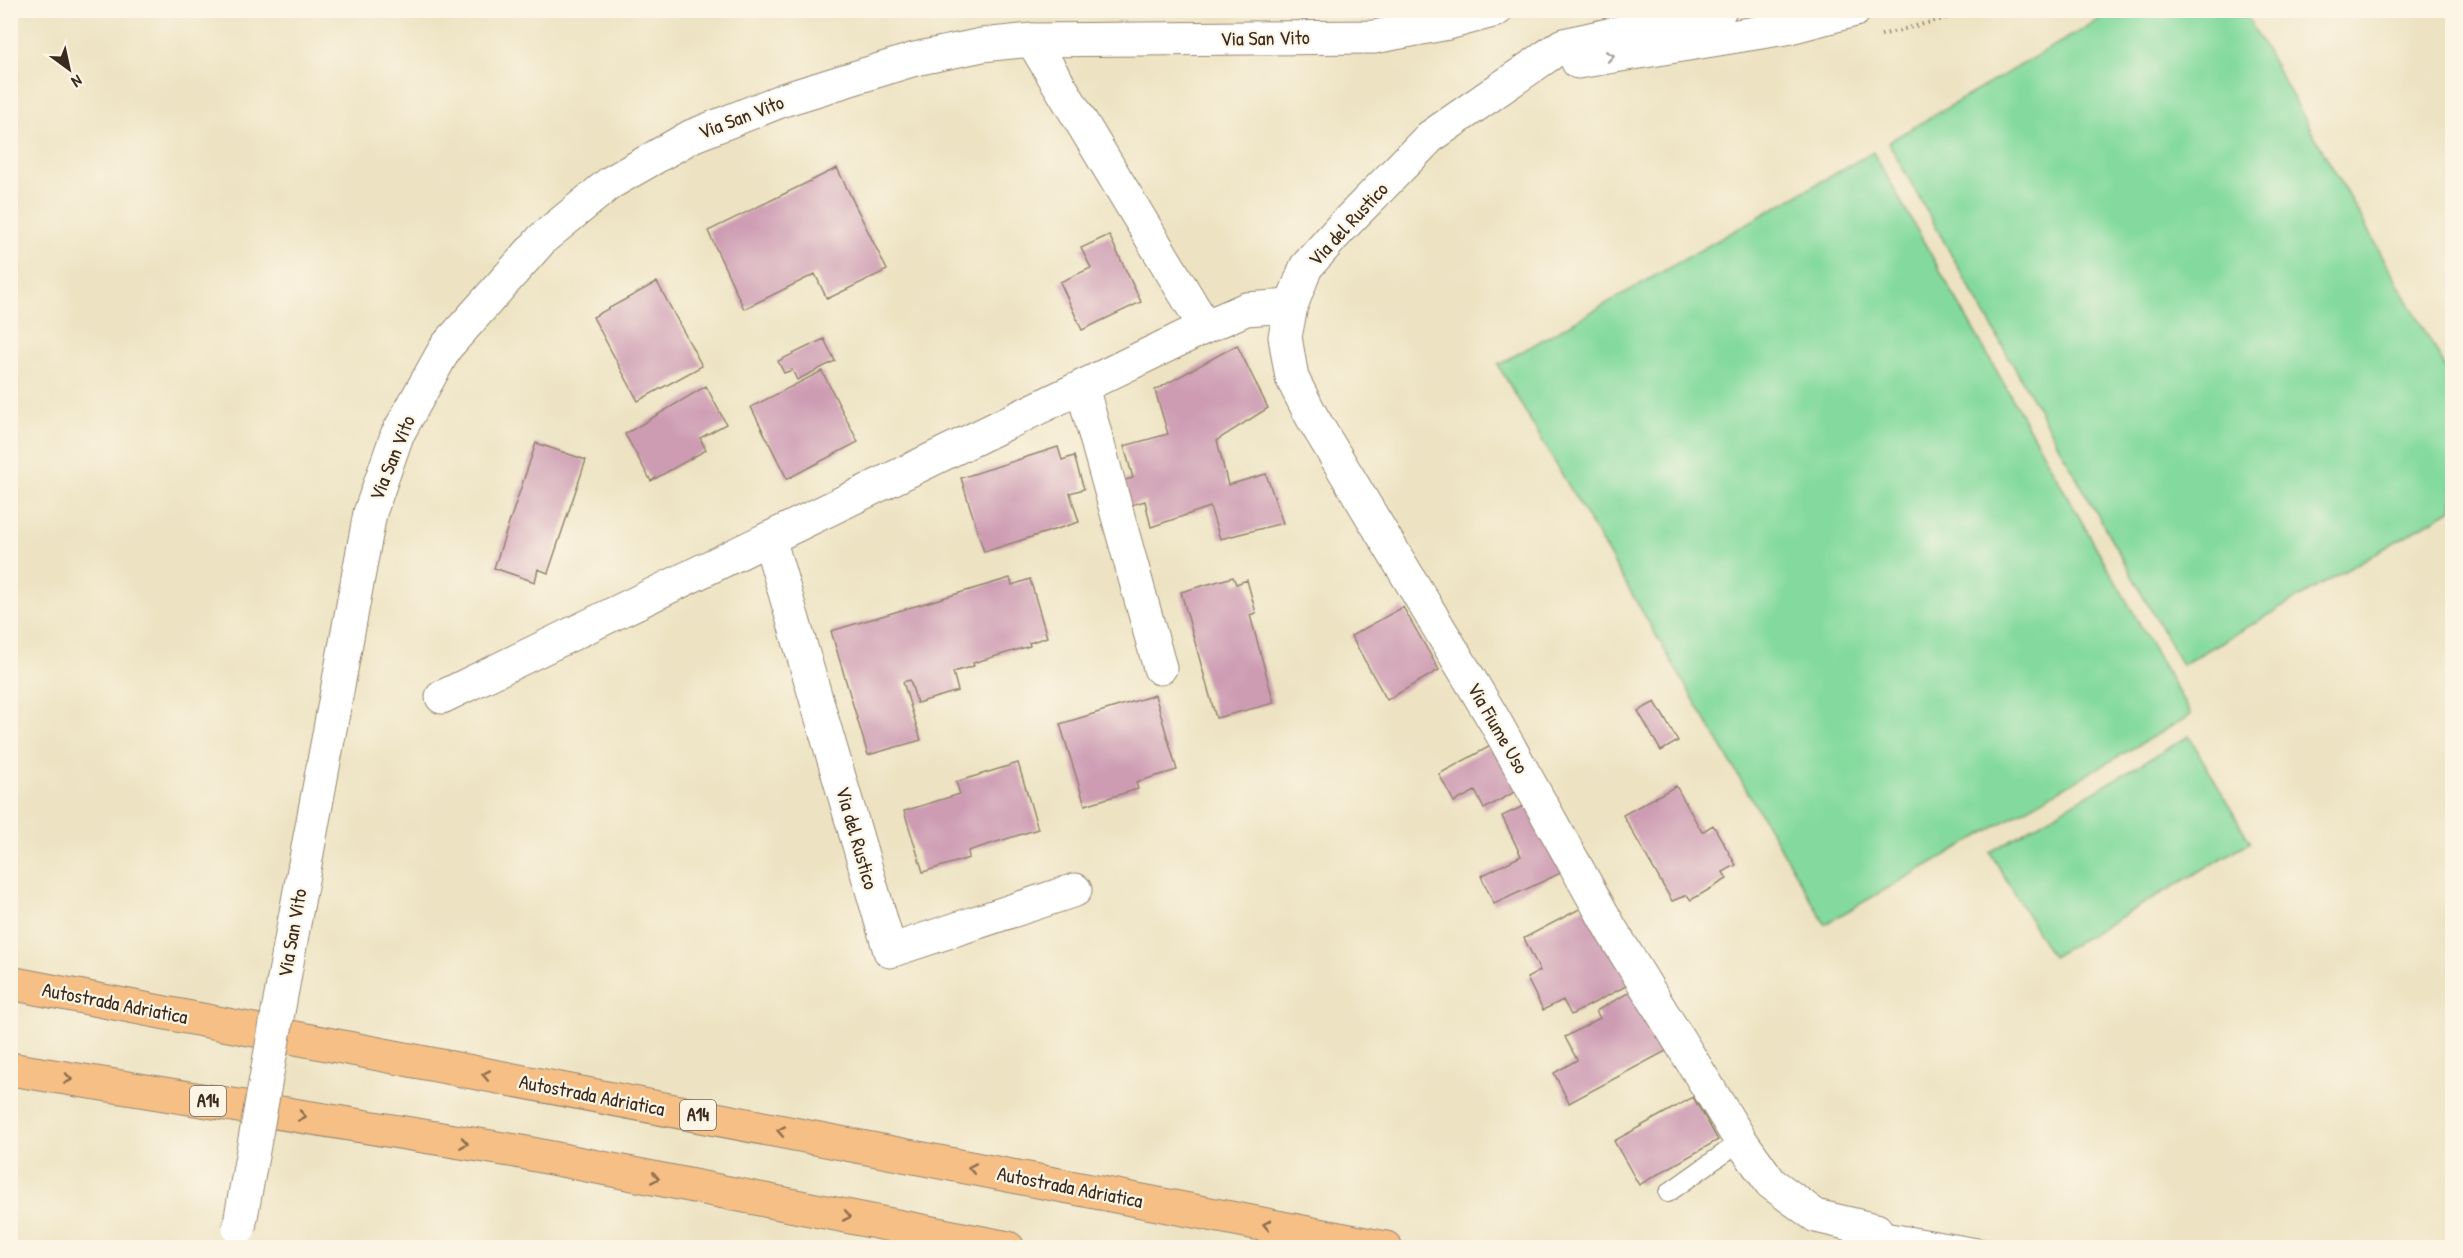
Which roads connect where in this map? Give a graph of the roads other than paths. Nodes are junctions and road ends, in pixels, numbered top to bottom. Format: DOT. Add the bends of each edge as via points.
graph roads {
  1 [pos="1496,10"];
  2 [pos="1720,10"];
  3 [pos="1854,10"];
  4 [pos="1032,40"];
  5 [pos="1512,80"];
  6 [pos="1291,306"];
  7 [pos="1205,327"];
  8 [pos="1082,387"];
  9 [pos="769,538"];
  10 [pos="1160,668"];
  11 [pos="442,697"];
  12 [pos="1075,890"];
  13 [pos="10,983"];
  14 [pos="10,1069"];
  15 [pos="1741,1141"];
  16 [pos="1668,1192"];
  17 [pos="1876,1230"];
  18 [pos="237,1238"];
  19 [pos="1008,1248"];
  20 [pos="1386,1248"];
  21 [pos="1981,1248"];
  1 -- 4 [label="street, Via San Vito" via="1374,36"];
  2 -- 5 [label="street, Via del Rustico" via="1563,45"];
  5 -- 3 [label="street, Via del Rustico, one-way" via="1572,63 1786,28"];
  4 -- 7 [label="street"];
  4 -- 18 [label="street, Via San Vito, bridge" via="982,45 915,59 783,100 692,136 610,183 543,238 446,347 397,435 370,513"];
  5 -- 6 [label="street, Via del Rustico" via="1430,137 1339,230 1306,267"];
  6 -- 7 [label="street" via="1246,309"];
  6 -- 15 [label="street, Via Fiume Uso" via="1285,337 1292,378 1312,417 1493,718 1612,931"];
  7 -- 8 [label="street"];
  8 -- 9 [label="street"];
  8 -- 10 [label="street"];
  9 -- 11 [label="street"];
  9 -- 12 [label="street, Via del Rustico" via="890,951"];
  20 -- 13 [label="highway, Autostrada Adriatica / A14, one-way"];
  14 -- 19 [label="highway, A14, one-way" via="516,1151"];
  15 -- 16 [label="lane"];
  15 -- 17 [label="street, Via Fiume Uso" via="1771,1183 1816,1216"];
  17 -- 21 [label="lane, Via Fiume Uso"];
}
